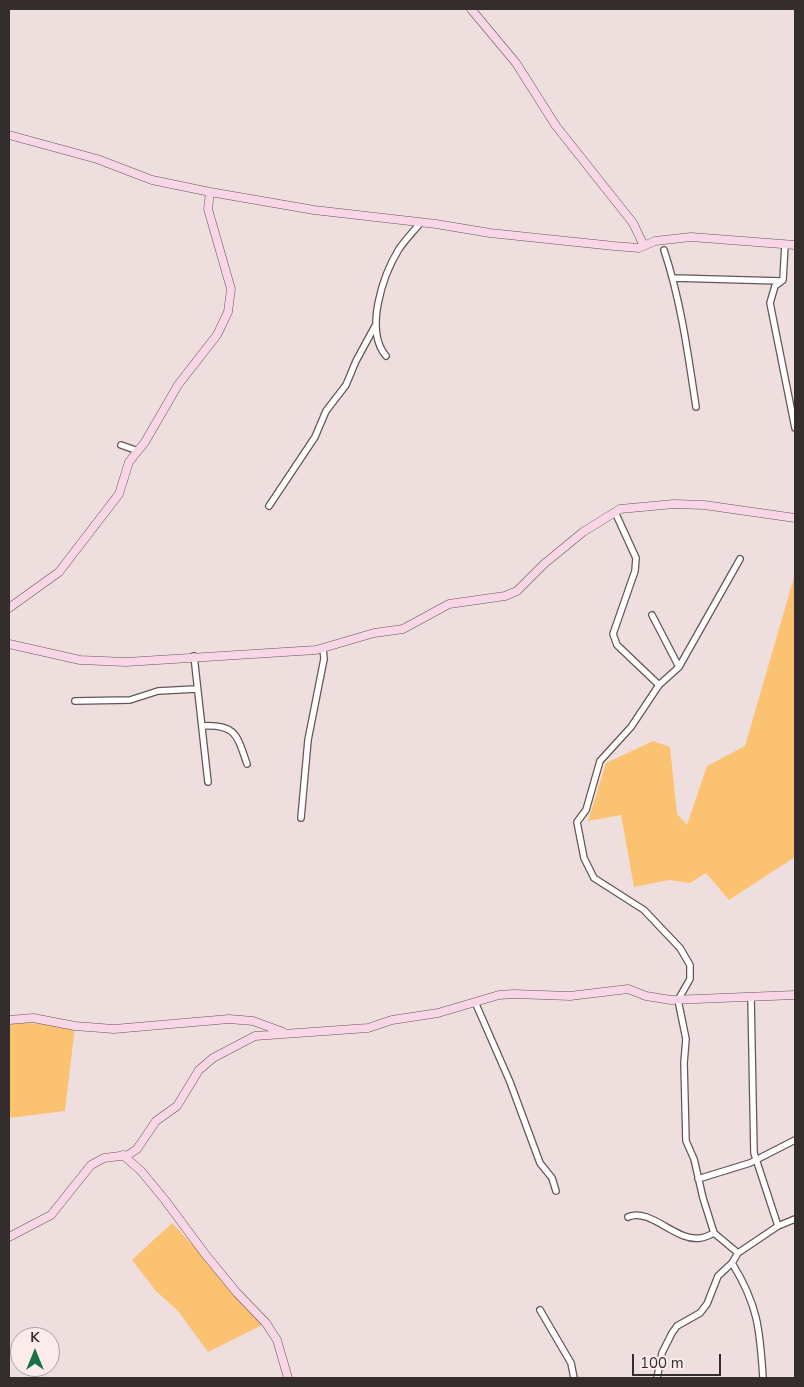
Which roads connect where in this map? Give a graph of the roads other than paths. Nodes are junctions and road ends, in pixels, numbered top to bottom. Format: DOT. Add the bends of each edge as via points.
graph roads {
  1 [pos="471,9"];
  2 [pos="9,135"];
  3 [pos="210,192"];
  4 [pos="421,222"];
  5 [pos="785,244"];
  6 [pos="795,245"];
  7 [pos="644,246"];
  8 [pos="664,250"];
  9 [pos="673,278"];
  10 [pos="781,282"];
  11 [pos="375,326"];
  12 [pos="386,356"];
  13 [pos="696,407"];
  14 [pos="795,428"];
  15 [pos="121,445"];
  16 [pos="138,452"];
  17 [pos="269,506"];
  18 [pos="615,512"];
  19 [pos="795,518"];
  20 [pos="740,559"];
  21 [pos="9,608"];
  22 [pos="652,615"];
  23 [pos="9,644"];
  24 [pos="323,648"];
  25 [pos="194,656"];
  26 [pos="678,667"];
  27 [pos="659,685"];
  28 [pos="196,690"];
  29 [pos="75,700"];
  30 [pos="202,726"];
  31 [pos="247,764"];
  32 [pos="208,782"];
  33 [pos="301,818"];
  34 [pos="795,995"];
  35 [pos="751,997"];
  36 [pos="678,1000"];
  37 [pos="475,1002"];
  38 [pos="9,1020"];
  39 [pos="287,1033"];
  40 [pos="795,1140"];
  41 [pos="123,1155"];
  42 [pos="755,1160"];
  43 [pos="698,1179"];
  44 [pos="556,1191"];
  45 [pos="628,1218"];
  46 [pos="795,1219"];
  47 [pos="778,1226"];
  48 [pos="714,1233"];
  49 [pos="9,1237"];
  50 [pos="738,1253"];
  51 [pos="732,1263"];
  52 [pos="540,1310"];
  53 [pos="288,1378"];
  54 [pos="574,1378"];
  55 [pos="657,1378"];
  56 [pos="764,1378"];
  1 -- 7 [label="street" via="516,63 556,126 609,190 633,223"];
  2 -- 3 [label="street" via="97,159 152,180"];
  3 -- 4 [label="street" via="314,210"];
  3 -- 16 [label="street" via="208,209 231,289 228,312 217,335 178,385"];
  4 -- 7 [label="street" via="490,233 614,246"];
  4 -- 11 [label="street" via="400,248 387,272"];
  5 -- 6 [label="street"];
  5 -- 7 [label="street" via="691,237 655,241"];
  5 -- 10 [label="street"];
  8 -- 9 [label="street"];
  9 -- 10 [label="street"];
  9 -- 13 [label="street"];
  10 -- 14 [label="street" via="775,286 770,303"];
  11 -- 12 [label="street" via="377,342"];
  11 -- 17 [label="street" via="346,385 326,411 315,437"];
  15 -- 16 [label="street"];
  16 -- 21 [label="street" via="129,462 119,494 59,572"];
  18 -- 19 [label="street" via="674,504"];
  18 -- 24 [label="street" via="583,532 517,591 505,596 449,604 402,628"];
  18 -- 27 [label="street" via="636,558 635,571 613,634 617,645"];
  20 -- 26 [label="street"];
  22 -- 26 [label="street"];
  23 -- 25 [label="street" via="80,660 126,662"];
  24 -- 25 [label="street"];
  24 -- 33 [label="street" via="324,659 308,740"];
  25 -- 28 [label="street"];
  26 -- 27 [label="street"];
  27 -- 36 [label="street" via="631,727 600,761 586,810 577,822 584,858 594,878 644,910 680,948 690,966 690,979"];
  28 -- 29 [label="street" via="158,691 130,700"];
  28 -- 30 [label="street"];
  30 -- 31 [label="street" via="221,725 237,735"];
  30 -- 32 [label="street"];
  34 -- 35 [label="street"];
  35 -- 36 [label="street"];
  35 -- 42 [label="street"];
  36 -- 37 [label="street" via="646,996 628,989 570,996 514,994"];
  36 -- 43 [label="street" via="686,1039 686,1141"];
  37 -- 39 [label="street" via="368,1028"];
  37 -- 44 [label="street" via="510,1082 540,1163 552,1178"];
  38 -- 39 [label="street" via="33,1018 114,1029 229,1019 253,1021"];
  39 -- 41 [label="street" via="255,1036 214,1058 200,1070 177,1106 156,1121 137,1149 128,1156"];
  40 -- 42 [label="street"];
  41 -- 49 [label="street" via="104,1158 91,1165 50,1215"];
  41 -- 53 [label="street" via="166,1200 205,1254 266,1323 277,1340"];
  42 -- 43 [label="street"];
  42 -- 47 [label="street"];
  43 -- 48 [label="street"];
  45 -- 48 [label="street" via="635,1214 649,1217 666,1228 698,1239"];
  46 -- 47 [label="street"];
  47 -- 50 [label="street"];
  48 -- 50 [label="street"];
  50 -- 51 [label="street"];
  51 -- 55 [label="street" via="718,1276 700,1313 677,1326 672,1333 662,1353"];
  51 -- 56 [label="street" via="755,1306"];
  52 -- 54 [label="street" via="571,1363"];
}
